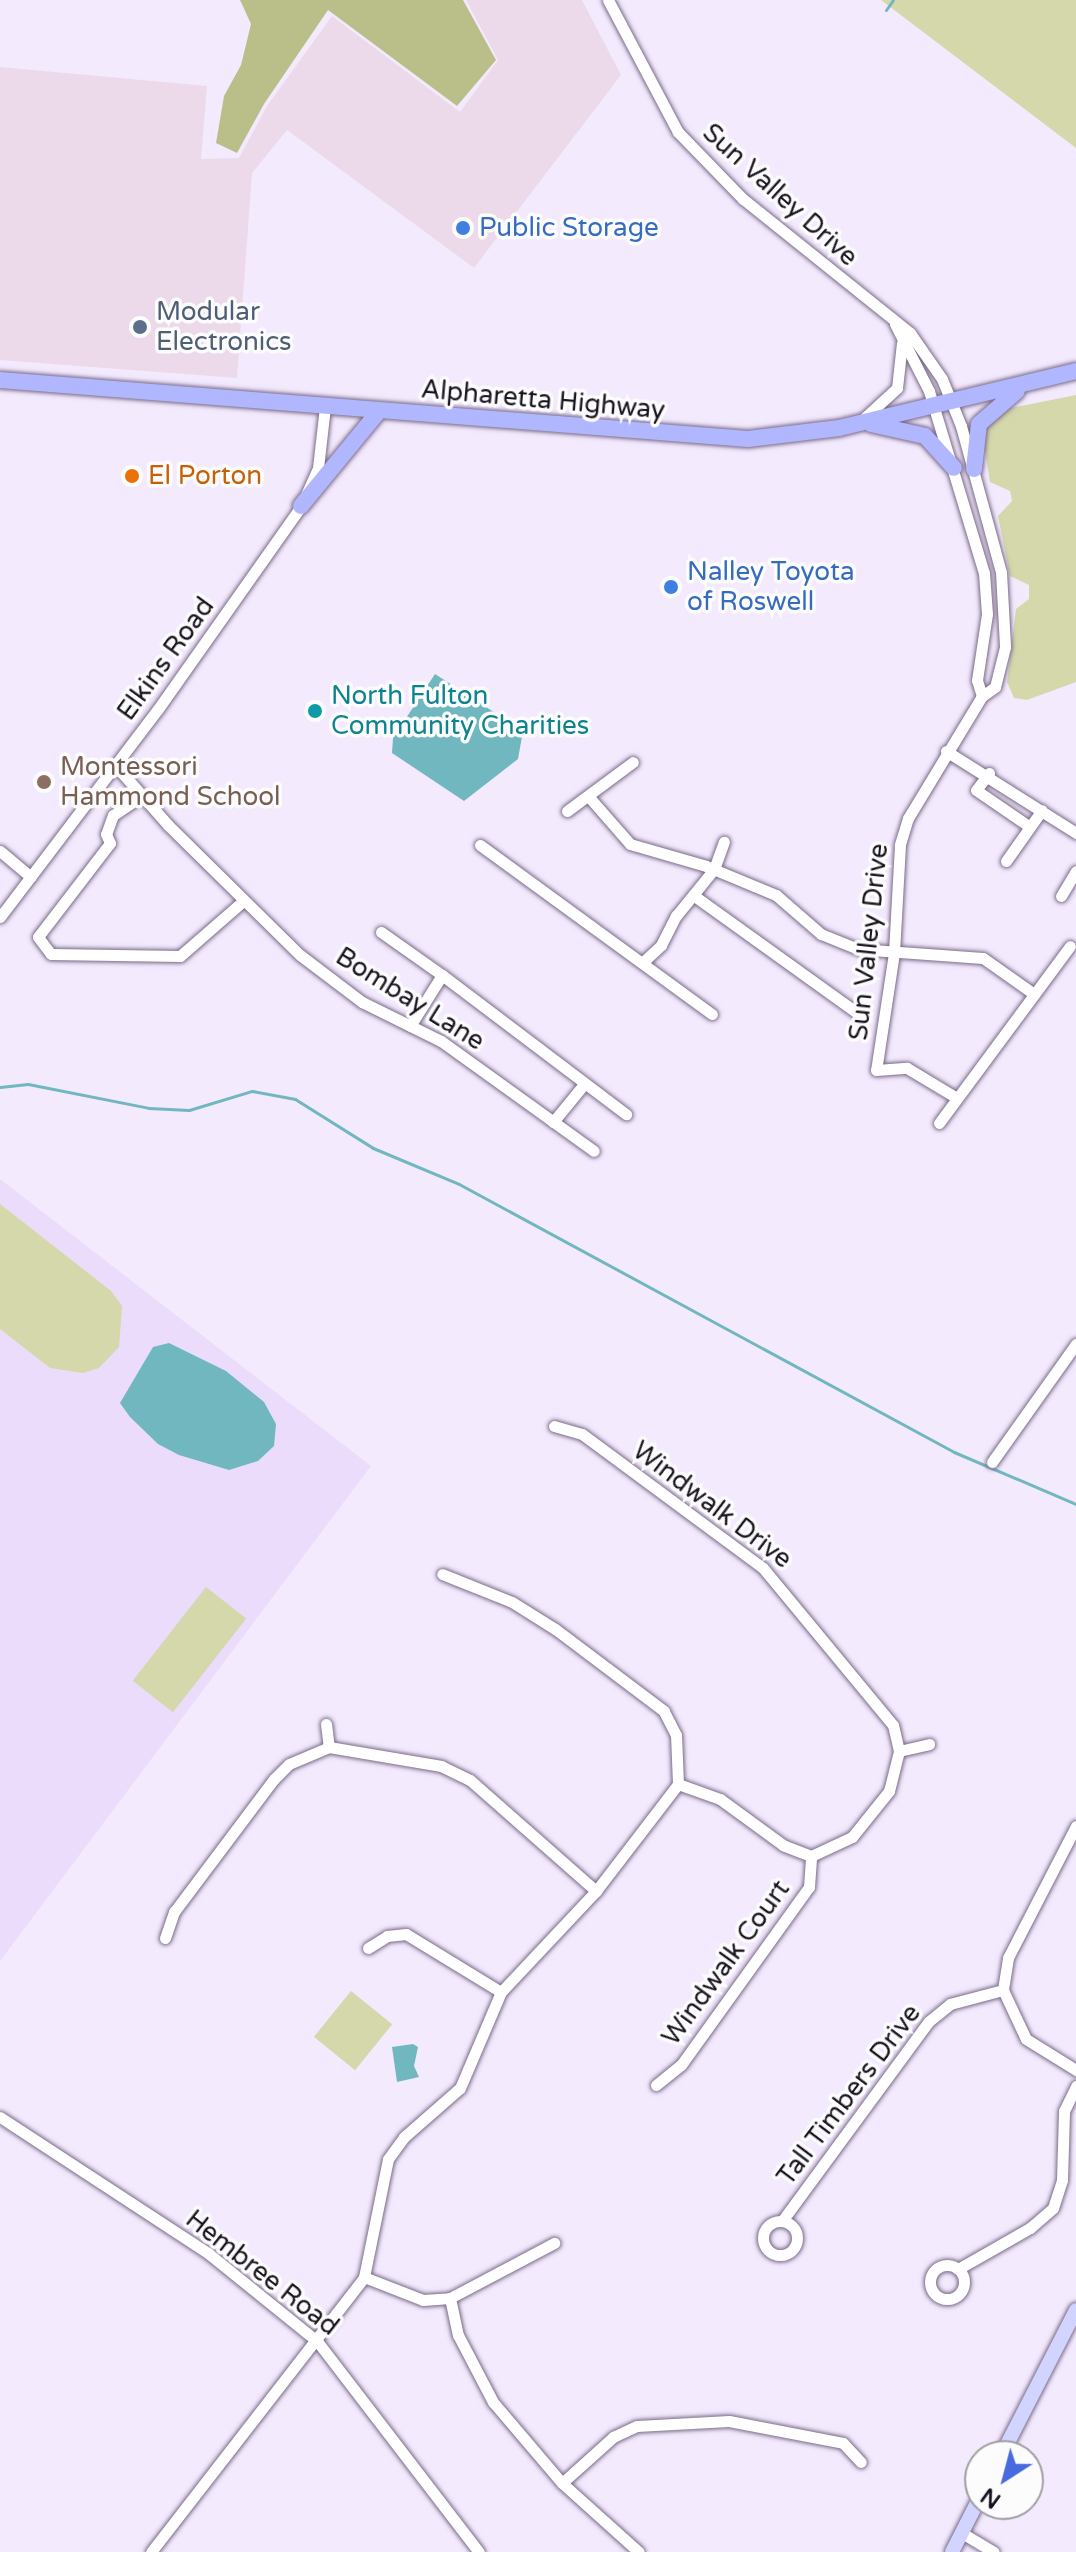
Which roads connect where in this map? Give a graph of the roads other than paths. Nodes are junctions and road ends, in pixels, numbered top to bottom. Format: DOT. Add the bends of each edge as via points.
graph roads {
  1 [pos="608,0"];
  2 [pos="895,324"];
  3 [pos="902,342"];
  4 [pos="1076,371"];
  5 [pos="1044,379"];
  6 [pos="0,380"];
  7 [pos="952,401"];
  8 [pos="934,405"];
  9 [pos="325,407"];
  10 [pos="379,411"];
  11 [pos="858,424"];
  12 [pos="954,468"];
  13 [pos="974,469"];
  14 [pos="301,506"];
  15 [pos="982,696"];
  16 [pos="946,751"];
  17 [pos="633,762"];
  18 [pos="116,766"];
  19 [pos="989,773"];
  20 [pos="143,795"];
  21 [pos="589,797"];
  22 [pos="1042,810"];
  23 [pos="567,811"];
  24 [pos="1030,827"];
  25 [pos="1076,833"];
  26 [pos="724,842"];
  27 [pos="480,845"];
  28 [pos="0,851"];
  29 [pos="1006,861"];
  30 [pos="714,869"];
  31 [pos="1076,871"];
  32 [pos="31,877"];
  33 [pos="693,895"];
  34 [pos="1061,896"];
  35 [pos="243,901"];
  36 [pos="0,917"];
  37 [pos="381,932"];
  38 [pos="1070,946"];
  39 [pos="894,953"];
  40 [pos="643,962"];
  41 [pos="442,975"];
  42 [pos="1034,994"];
  43 [pos="856,1012"];
  44 [pos="712,1014"];
  45 [pos="410,1026"];
  46 [pos="585,1083"];
  47 [pos="957,1098"];
  48 [pos="626,1114"];
  49 [pos="553,1122"];
  50 [pos="939,1123"];
  51 [pos="594,1151"];
  52 [pos="1076,1344"];
  53 [pos="554,1426"];
  54 [pos="992,1462"];
  55 [pos="442,1574"];
  56 [pos="326,1724"];
  57 [pos="929,1744"];
  58 [pos="329,1747"];
  59 [pos="899,1751"];
  60 [pos="678,1784"];
  61 [pos="1076,1826"];
  62 [pos="811,1856"];
  63 [pos="596,1891"];
  64 [pos="165,1938"];
  65 [pos="368,1948"];
  66 [pos="1003,1990"];
  67 [pos="501,1992"];
  68 [pos="1076,2070"];
  69 [pos="656,2085"];
  70 [pos="1076,2086"];
  71 [pos="0,2117"];
  72 [pos="782,2221"];
  73 [pos="554,2243"];
  74 [pos="958,2269"];
  75 [pos="364,2277"];
  76 [pos="450,2298"];
  77 [pos="1076,2310"];
  78 [pos="317,2341"];
  79 [pos="1009,2440"];
  80 [pos="861,2462"];
  81 [pos="562,2483"];
  82 [pos="968,2520"];
  83 [pos="962,2533"];
  84 [pos="151,2552"];
  85 [pos="479,2552"];
  86 [pos="639,2552"];
  87 [pos="952,2552"];
  88 [pos="994,2552"];
  1 -- 2 [label="street, Sun Valley Drive" via="654,93 694,151"];
  2 -- 3 [label="street, Sun Valley Drive"];
  2 -- 7 [label="street, Sun Valley Drive" via="921,347"];
  3 -- 8 [label="street, Sun Valley Drive"];
  3 -- 11 [label="street" via="897,388"];
  4 -- 5 [label="highway, Alpharetta Highway"];
  5 -- 7 [label="highway, Alpharetta Highway"];
  5 -- 13 [label="highway" via="1003,399 984,417 973,445"];
  6 -- 9 [label="highway, Alpharetta Highway"];
  7 -- 8 [label="highway, Alpharetta Highway"];
  7 -- 13 [label="street, Sun Valley Drive"];
  8 -- 11 [label="highway, Alpharetta Highway"];
  8 -- 12 [label="street, Sun Valley Drive"];
  9 -- 10 [label="highway, Alpharetta Highway"];
  9 -- 14 [label="street, Elkins Road" via="318,468"];
  10 -- 11 [label="highway, Alpharetta Highway" via="722,438 796,436"];
  10 -- 14 [label="highway"];
  11 -- 12 [label="highway" via="922,434"];
  12 -- 15 [label="street, Sun Valley Drive" via="984,573 987,614 977,680"];
  13 -- 15 [label="street, Sun Valley Drive" via="1001,572 1006,615 1000,678"];
  14 -- 18 [label="street, Elkins Road"];
  15 -- 16 [label="street, Sun Valley Drive"];
  16 -- 19 [label="street"];
  16 -- 39 [label="street, Sun Valley Drive" via="908,818 900,845"];
  17 -- 21 [label="street"];
  18 -- 20 [label="street, Bombay Lane"];
  18 -- 32 [label="street, Elkins Road"];
  19 -- 22 [label="street"];
  19 -- 24 [label="street" via="976,790"];
  20 -- 35 [label="street, Bombay Lane"];
  20 -- 35 [label="street" via="113,815 106,834 110,843 38,937 51,954 180,956"];
  21 -- 23 [label="street"];
  21 -- 30 [label="street" via="630,844"];
  22 -- 24 [label="street"];
  22 -- 25 [label="street"];
  24 -- 29 [label="street"];
  26 -- 30 [label="street"];
  27 -- 40 [label="street"];
  28 -- 32 [label="street"];
  30 -- 33 [label="street"];
  30 -- 39 [label="street" via="776,895 821,934 858,949"];
  31 -- 34 [label="street"];
  32 -- 36 [label="street, Elkins Road"];
  33 -- 40 [label="street" via="661,945"];
  33 -- 43 [label="street"];
  35 -- 45 [label="street, Bombay Lane" via="362,1002"];
  37 -- 41 [label="street"];
  38 -- 42 [label="street"];
  39 -- 42 [label="street" via="983,958"];
  39 -- 47 [label="street, Sun Valley Drive" via="876,1070 907,1068"];
  40 -- 44 [label="street"];
  41 -- 45 [label="street"];
  41 -- 46 [label="street"];
  42 -- 47 [label="street"];
  45 -- 49 [label="street, Bombay Lane" via="441,1041"];
  46 -- 48 [label="street"];
  46 -- 49 [label="street"];
  47 -- 50 [label="street"];
  49 -- 51 [label="street, Bombay Lane"];
  52 -- 54 [label="street"];
  53 -- 59 [label="street, Windwalk Drive" via="582,1434 763,1568 893,1725"];
  55 -- 60 [label="street" via="512,1602 664,1711 676,1735"];
  56 -- 58 [label="street"];
  57 -- 59 [label="street"];
  58 -- 63 [label="street" via="441,1766 470,1780"];
  58 -- 64 [label="street" via="296,1760 274,1779 174,1912"];
  59 -- 62 [label="street" via="889,1791 852,1837"];
  60 -- 62 [label="street" via="720,1799 783,1845"];
  60 -- 63 [label="street"];
  61 -- 66 [label="street" via="1008,1958"];
  62 -- 69 [label="street, Windwalk Court" via="809,1887 681,2065"];
  63 -- 67 [label="street"];
  65 -- 67 [label="street" via="387,1936 406,1934"];
  66 -- 68 [label="street" via="1026,2039"];
  66 -- 72 [label="street, Tall Timbers Drive" via="950,2004 928,2022"];
  67 -- 75 [label="street" via="460,2088 404,2137 388,2159"];
  70 -- 74 [label="street" via="1064,2111 1062,2180 1053,2208 1030,2228"];
  71 -- 78 [label="street, Hembree Road" via="209,2254"];
  73 -- 76 [label="street"];
  75 -- 76 [label="street" via="423,2300"];
  75 -- 78 [label="street"];
  76 -- 81 [label="street" via="473,2371"];
  77 -- 79 [label="main road"];
  78 -- 84 [label="street"];
  78 -- 85 [label="street, Hembree Road"];
  80 -- 81 [label="street" via="843,2443 729,2421 637,2426 613,2437"];
  81 -- 86 [label="street"];
  82 -- 83 [label="main road"];
  83 -- 87 [label="main road"];
  83 -- 88 [label="street"];
}
